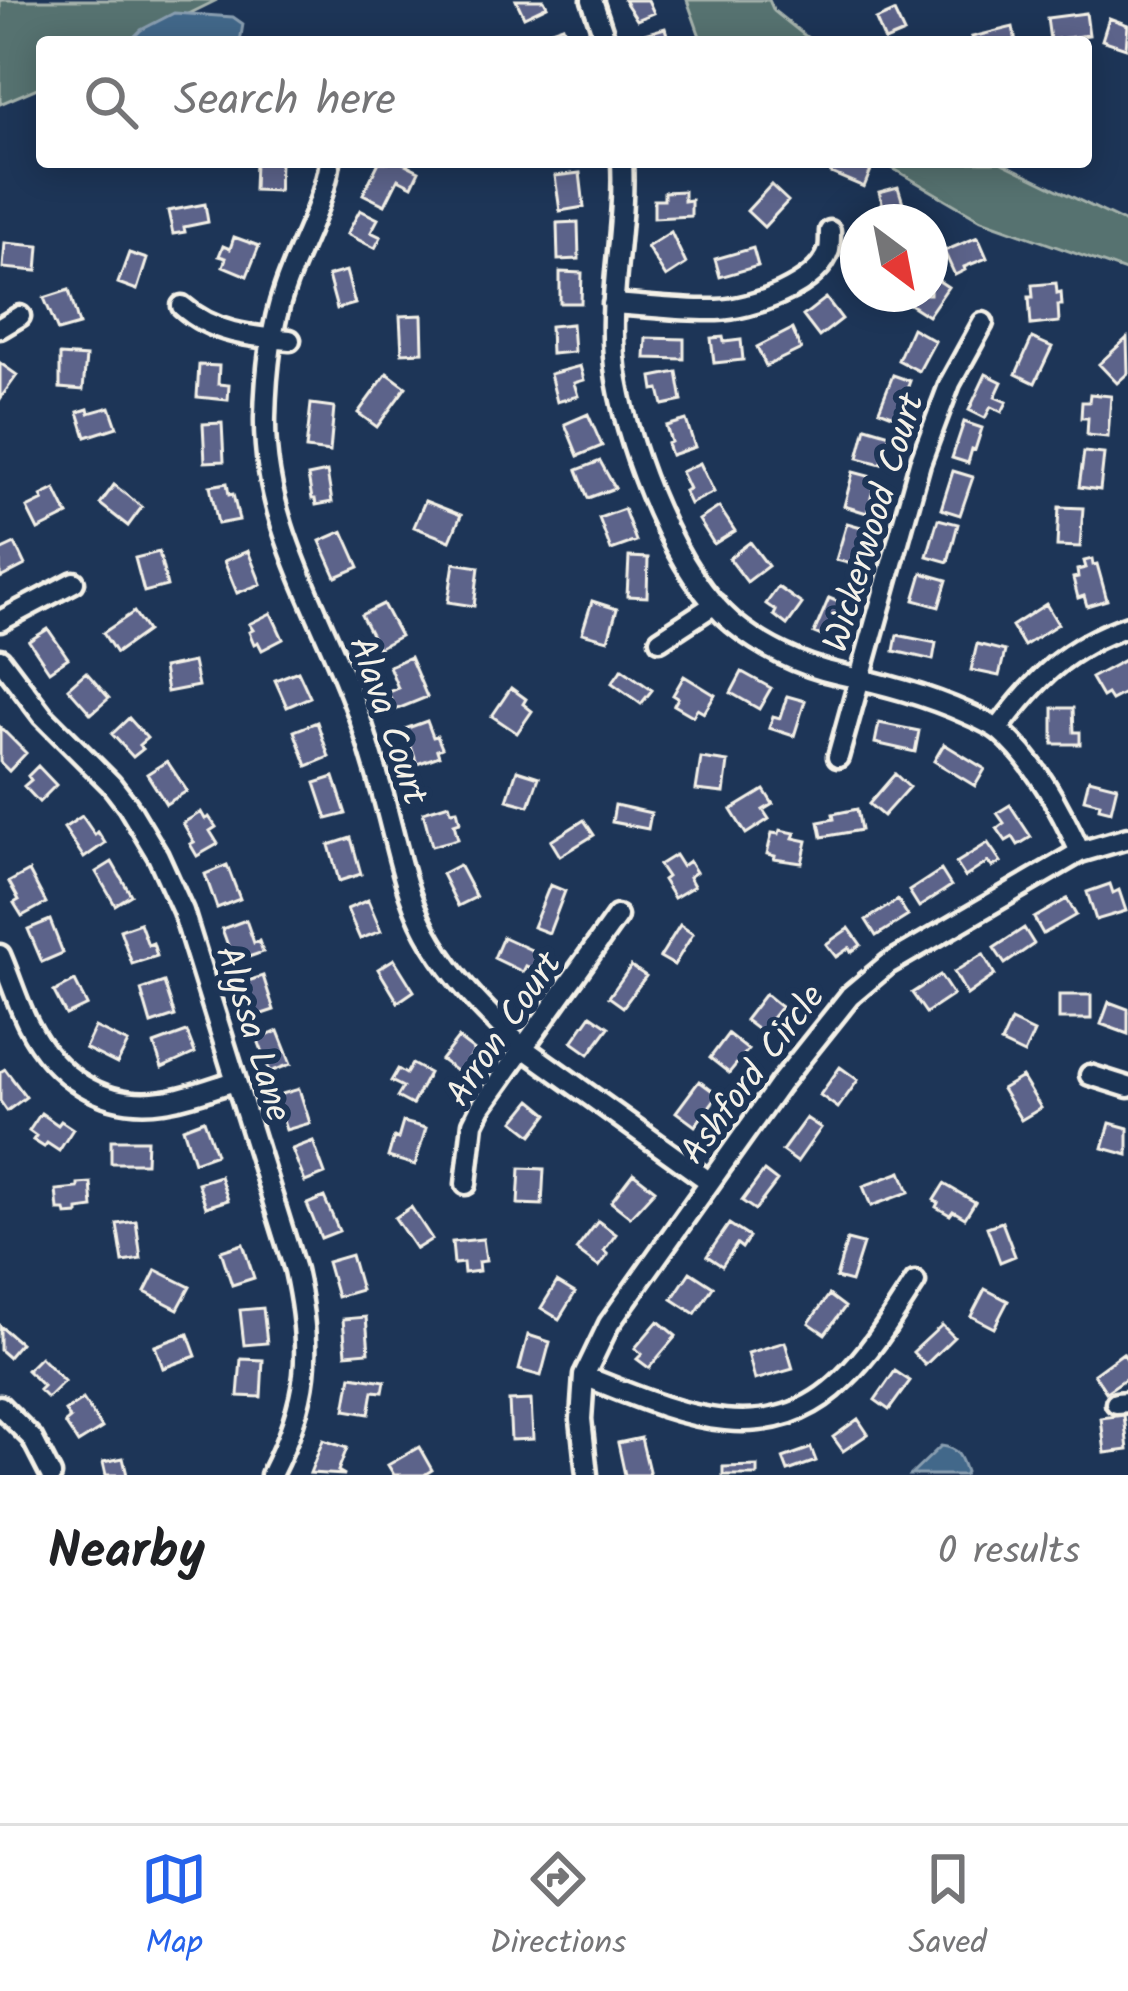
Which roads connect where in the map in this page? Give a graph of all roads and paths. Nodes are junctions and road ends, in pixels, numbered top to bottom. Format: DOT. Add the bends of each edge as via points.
graph roads {
  1 [pos="592,0"];
  2 [pos="604,36"];
  3 [pos="329,168"];
  4 [pos="622,168"];
  5 [pos="830,231"];
  6 [pos="613,304"];
  7 [pos="182,306"];
  8 [pos="20,316"];
  9 [pos="983,323"];
  10 [pos="0,328"];
  11 [pos="281,339"];
  12 [pos="74,582"];
  13 [pos="715,604"];
  14 [pos="0,621"];
  15 [pos="1128,626"];
  16 [pos="660,640"];
  17 [pos="0,659"];
  18 [pos="859,677"];
  19 [pos="998,729"];
  20 [pos="838,758"];
  21 [pos="1128,838"];
  22 [pos="1080,852"];
  23 [pos="617,916"];
  24 [pos="0,955"];
  25 [pos="522,1047"];
  26 [pos="1090,1075"];
  27 [pos="235,1081"];
  28 [pos="1128,1087"];
  29 [pos="710,1182"];
  30 [pos="466,1184"];
  31 [pos="915,1282"];
  32 [pos="584,1376"];
  33 [pos="0,1406"];
  34 [pos="51,1475"];
  35 [pos="271,1475"];
  36 [pos="587,1475"];
  1 -- 2 [label="street"];
  3 -- 11 [label="street, Alava Court" via="282,295"];
  4 -- 6 [label="street"];
  5 -- 6 [label="street" via="816,270 757,303 718,310"];
  6 -- 13 [label="street" via="626,420 668,532"];
  7 -- 11 [label="street" via="214,328"];
  8 -- 10 [label="street"];
  9 -- 18 [label="street, Wickerwood Court" via="936,416"];
  11 -- 25 [label="street, Alava Court" via="267,384 266,443 280,527 358,712 422,925 469,995"];
  12 -- 14 [label="street"];
  13 -- 16 [label="street"];
  13 -- 18 [label="street" via="793,659"];
  15 -- 19 [label="street" via="1050,667"];
  17 -- 27 [label="street, Alyssa Lane" via="111,784 158,856"];
  18 -- 19 [label="street" via="922,694"];
  18 -- 20 [label="street, Wickerwood Court"];
  19 -- 22 [label="street" via="1048,791"];
  21 -- 22 [label="street, Ashford Circle"];
  22 -- 29 [label="street, Ashford Circle" via="866,981"];
  23 -- 25 [label="street, Arron Court"];
  24 -- 27 [label="street" via="35,1038 91,1092 148,1103"];
  25 -- 29 [label="street, Alava Court"];
  25 -- 30 [label="street, Arron Court" via="473,1124"];
  26 -- 28 [label="street"];
  27 -- 35 [label="street, Alyssa Lane" via="295,1270 307,1346 301,1402"];
  29 -- 32 [label="street, Ashford Circle" via="619,1309"];
  31 -- 32 [label="street" via="848,1376 791,1414 737,1423 703,1418"];
  32 -- 36 [label="street, Ashford Circle"];
  33 -- 34 [label="street" via="32,1438"];
}
